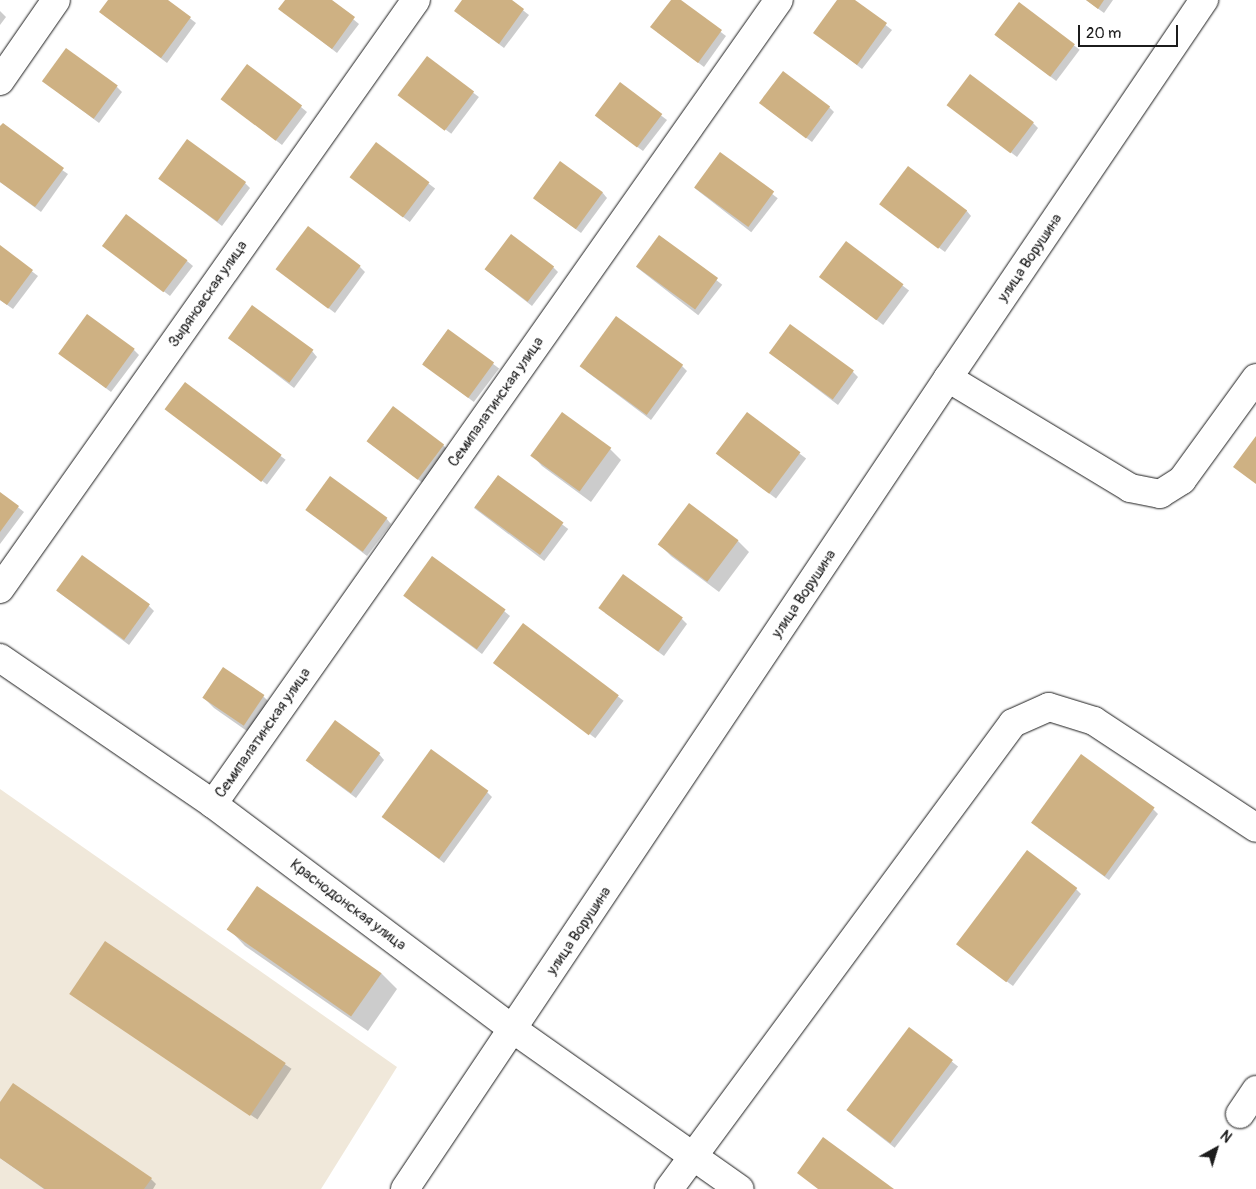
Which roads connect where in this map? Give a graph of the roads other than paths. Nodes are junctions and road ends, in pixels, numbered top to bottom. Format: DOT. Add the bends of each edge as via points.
graph roads {
  1 [pos="56,0"];
  2 [pos="416,0"];
  3 [pos="778,0"];
  4 [pos="1204,0"];
  5 [pos="0,81"];
  6 [pos="948,378"];
  7 [pos="1256,378"];
  8 [pos="0,589"];
  9 [pos="0,658"];
  10 [pos="213,804"];
  11 [pos="1256,828"];
  12 [pos="514,1030"];
  13 [pos="1256,1090"];
  14 [pos="1240,1114"];
  15 [pos="692,1156"];
  16 [pos="406,1189"];
  17 [pos="669,1189"];
  18 [pos="739,1189"];
  1 -- 5 [label="street"];
  2 -- 8 [label="street, Зыряновская улица"];
  3 -- 10 [label="street, Семипалатинская улица"];
  4 -- 6 [label="street, улица Ворушина"];
  6 -- 7 [label="street" via="1130,488 1160,494 1182,480"];
  6 -- 12 [label="street, улица Ворушина"];
  9 -- 10 [label="street, Краснодонская улица"];
  10 -- 12 [label="street, Краснодонская улица"];
  11 -- 15 [label="street" via="1094,721 1049,707 1013,723"];
  12 -- 15 [label="street, Краснодонская улица"];
  12 -- 16 [label="street, улица Ворушина"];
  13 -- 14 [label="street"];
  15 -- 17 [label="street"];
  15 -- 18 [label="street, Краснодонская улица"];
}
